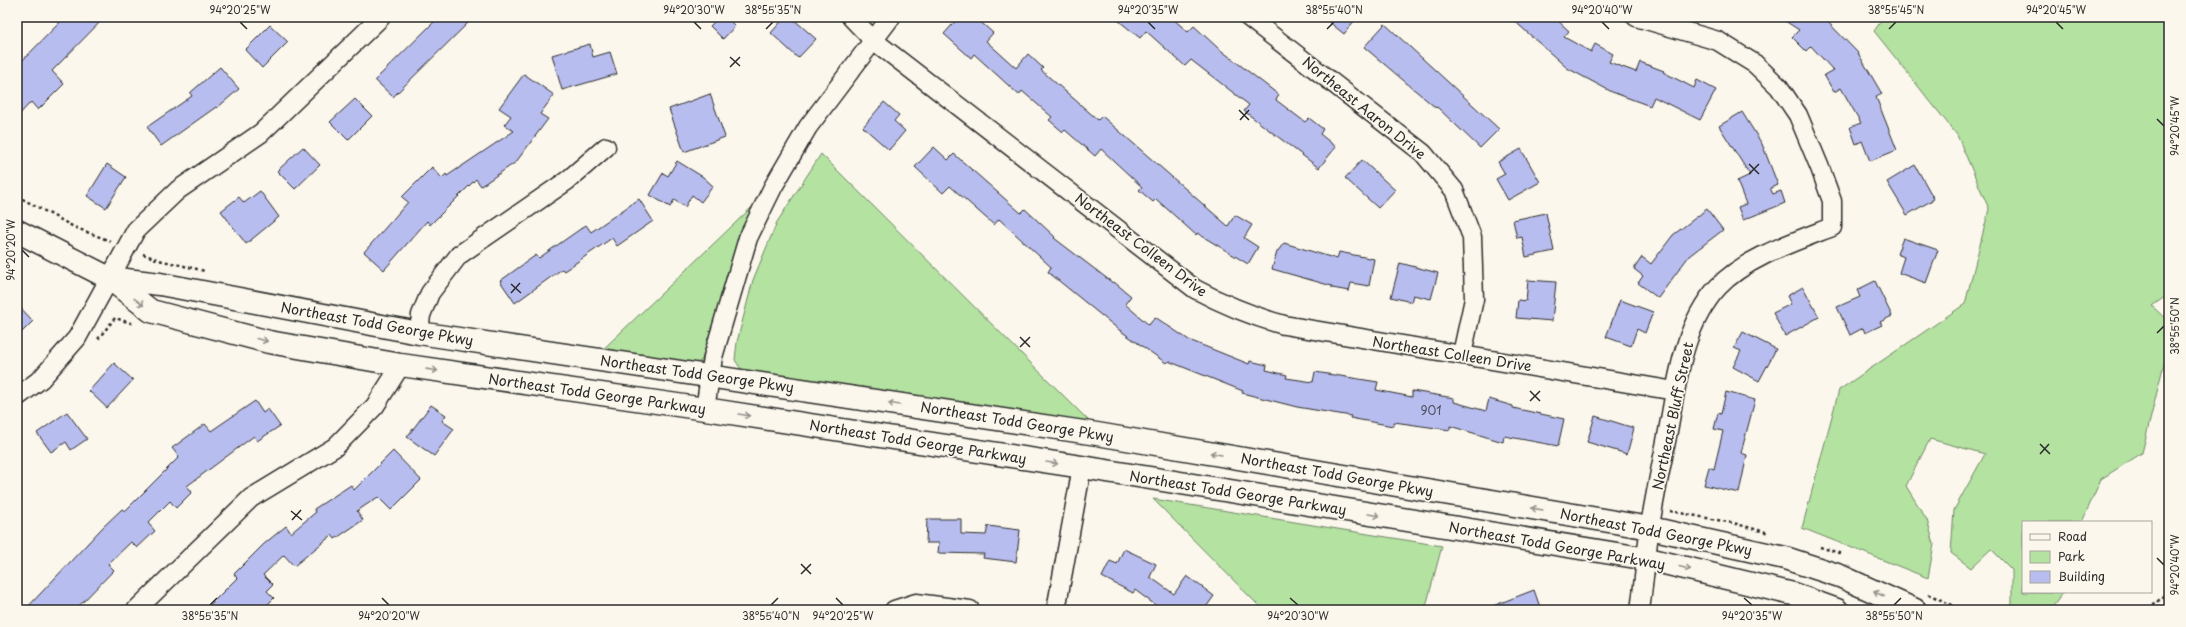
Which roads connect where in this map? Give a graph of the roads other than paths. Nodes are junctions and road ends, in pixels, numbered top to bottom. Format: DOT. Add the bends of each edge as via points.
graph roads {
  1 [pos="381,17"];
  2 [pos="850,17"];
  3 [pos="891,17"];
  4 [pos="1248,17"];
  5 [pos="1636,17"];
  6 [pos="873,40"];
  7 [pos="606,147"];
  8 [pos="17,231"];
  9 [pos="109,278"];
  10 [pos="419,333"];
  11 [pos="1462,354"];
  12 [pos="400,365"];
  13 [pos="709,376"];
  14 [pos="1675,391"];
  15 [pos="17,397"];
  16 [pos="705,409"];
  17 [pos="1082,467"];
  18 [pos="1650,528"];
  19 [pos="1648,559"];
  20 [pos="136,610"];
  21 [pos="894,610"];
  22 [pos="970,610"];
  23 [pos="1056,610"];
  24 [pos="1640,610"];
  25 [pos="1837,610"];
  26 [pos="1915,610"];
  1 -- 9 [label="street" via="261,133 178,190 136,230"];
  2 -- 6 [label="street, Northeast Colleen Drive"];
  3 -- 6 [label="street"];
  4 -- 11 [label="street, Northeast Aaron Drive" via="1423,153 1454,190 1472,237 1474,298"];
  5 -- 14 [label="street, Northeast Bluff Street" via="1718,41 1755,64 1779,87 1798,115 1832,201 1832,227 1762,257 1718,287 1699,314 1685,347"];
  6 -- 11 [label="street, Northeast Colleen Drive" via="1195,289 1246,314 1284,325"];
  6 -- 13 [label="street" via="808,128 748,238"];
  7 -- 10 [label="street" via="568,180 459,255 430,293 421,315"];
  8 -- 9 [label="main road, Northeast Todd George Parkway"];
  9 -- 10 [label="main road, Northeast Todd George Pkwy" via="160,284"];
  9 -- 12 [label="main road, Northeast Todd George Parkway, one-way" via="151,311 269,342"];
  9 -- 15 [label="street" via="78,338 41,379"];
  10 -- 13 [label="main road, Northeast Todd George Pkwy"];
  11 -- 14 [label="street, Northeast Colleen Drive"];
  12 -- 16 [label="main road, Northeast Todd George Parkway, one-way"];
  12 -- 20 [label="street" via="375,406 335,447 250,498"];
  13 -- 16 [label="street"];
  18 -- 13 [label="main road, Northeast Todd George Pkwy, one-way" via="1097,434"];
  14 -- 18 [label="street, Northeast Bluff Street"];
  16 -- 17 [label="main road, Northeast Todd George Parkway, one-way"];
  17 -- 19 [label="main road, Northeast Todd George Parkway, one-way"];
  17 -- 23 [label="street"];
  18 -- 19 [label="street, Northeast Bluff Street"];
  26 -- 18 [label="main road, Northeast Todd George Pkwy, one-way" via="1840,576 1785,558"];
  19 -- 24 [label="street, Northeast Bluff Street"];
  19 -- 25 [label="main road, Northeast Todd George Parkway, one-way" via="1793,594"];
  21 -- 22 [label="street" via="916,603"];
}
